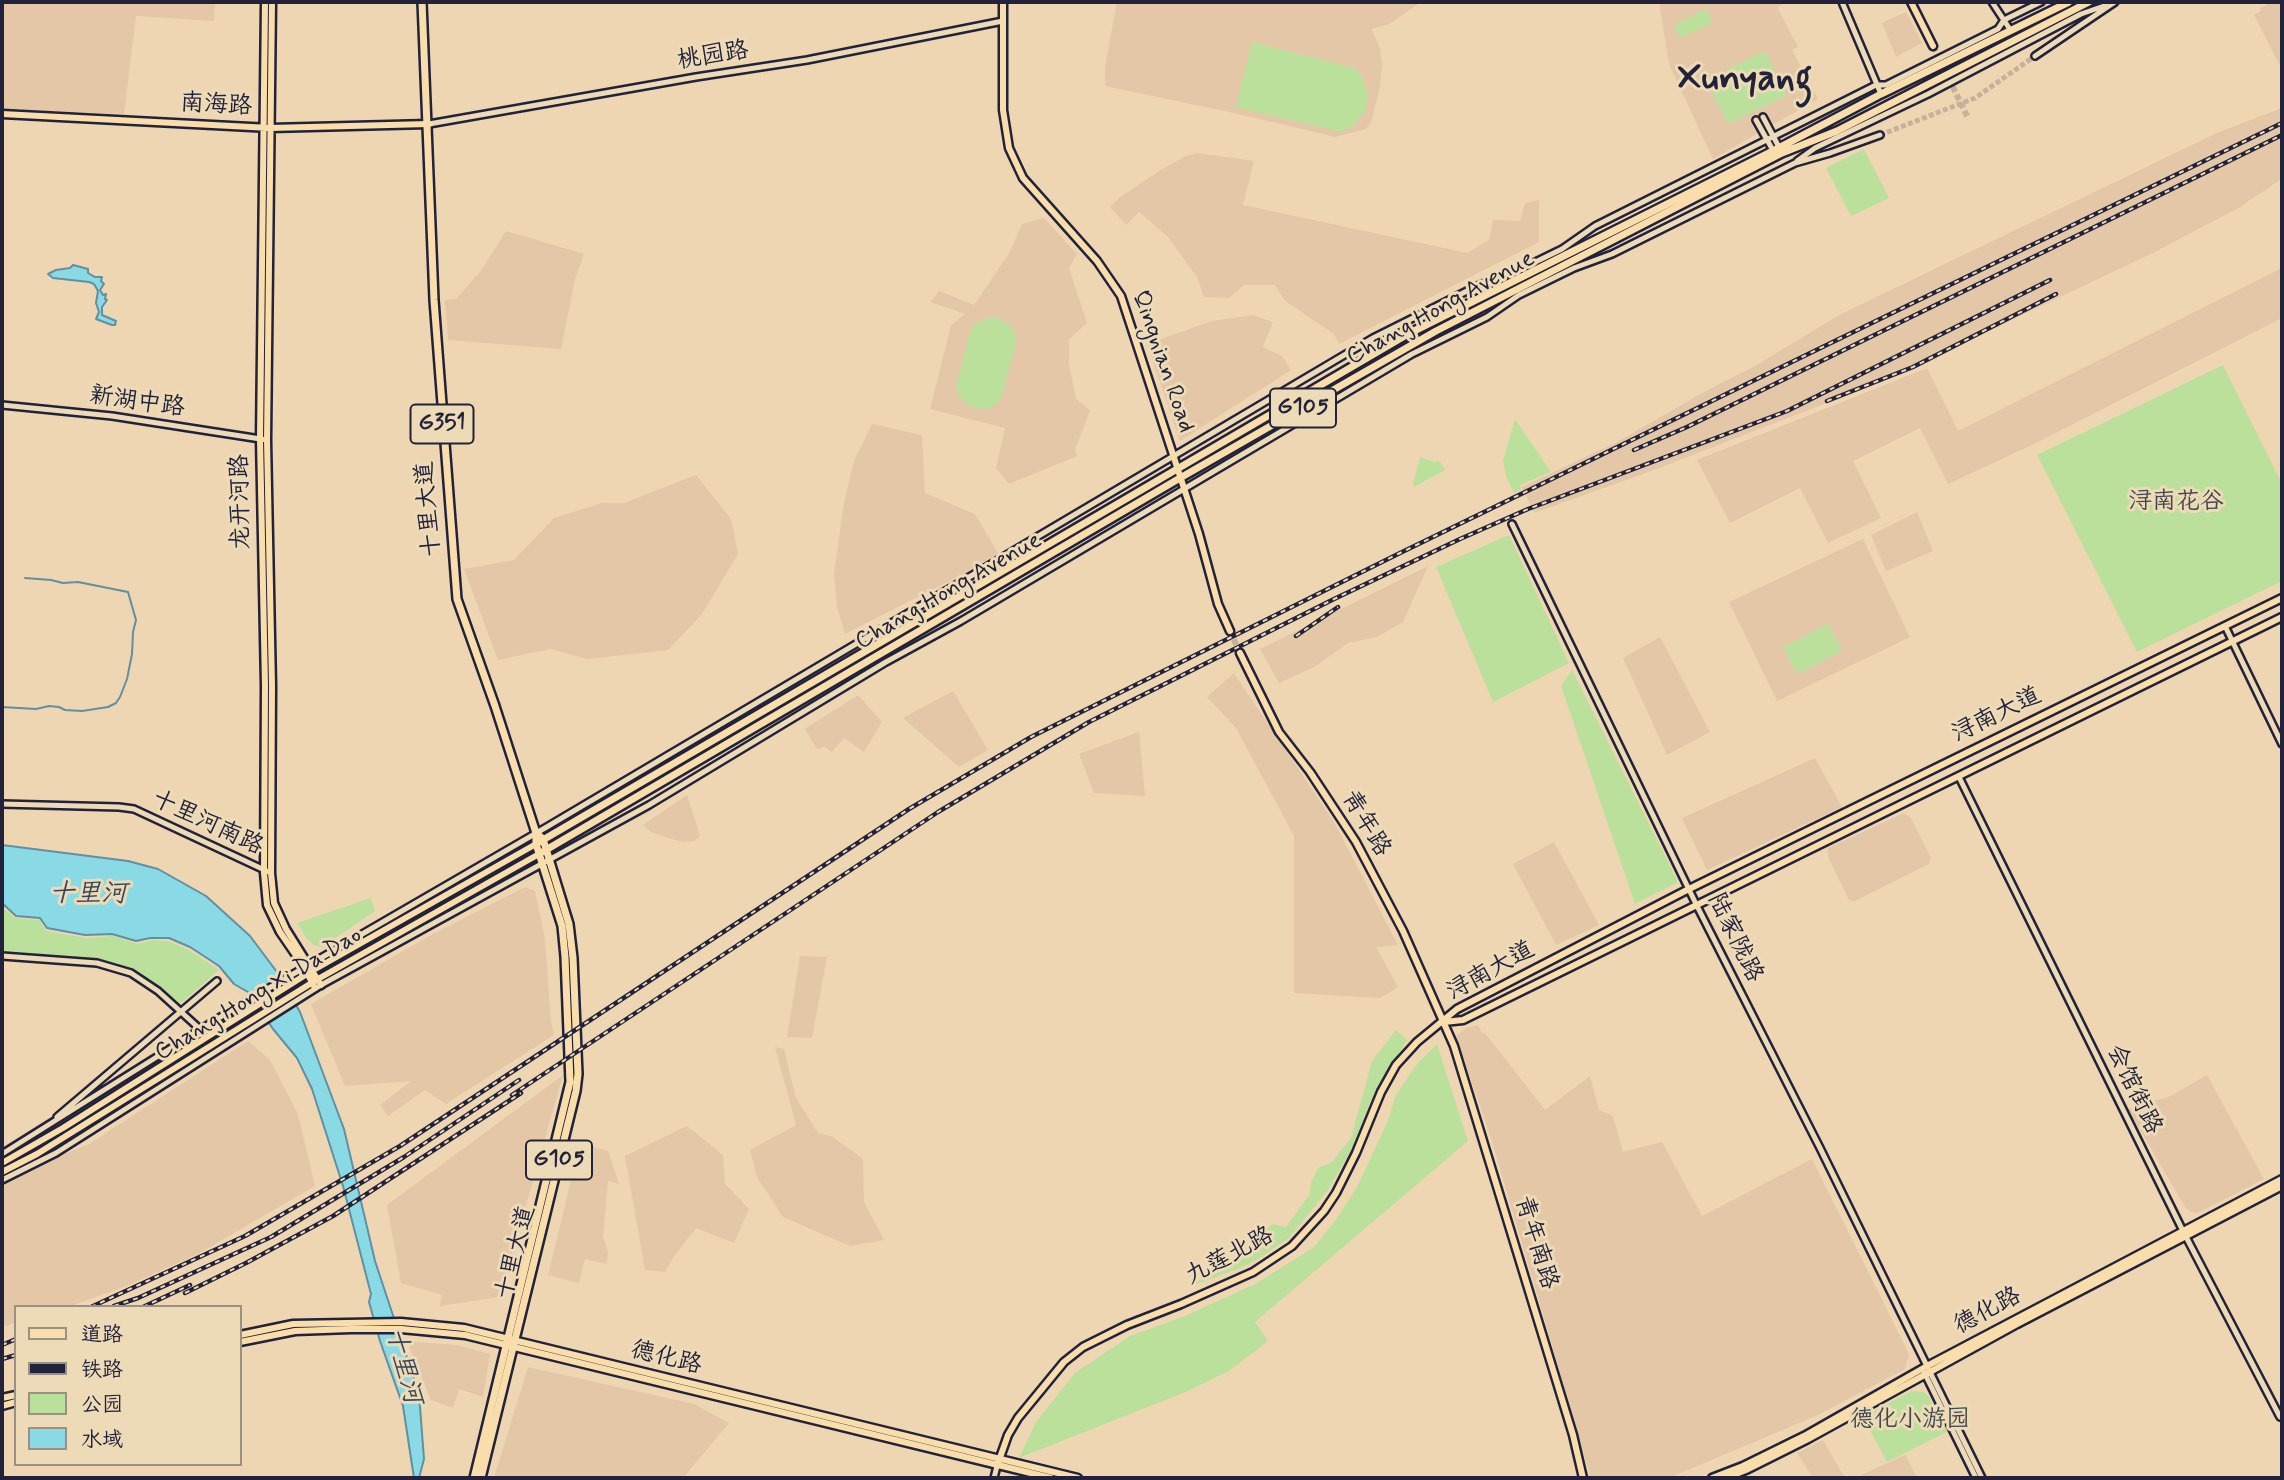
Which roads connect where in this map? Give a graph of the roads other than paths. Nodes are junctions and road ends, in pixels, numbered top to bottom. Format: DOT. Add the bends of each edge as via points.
graph roads {
  1 [pos="265,2"];
  2 [pos="272,2"];
  3 [pos="422,2"];
  4 [pos="1003,2"];
  5 [pos="1842,2"];
  6 [pos="1911,2"];
  7 [pos="1992,2"];
  8 [pos="2041,2"];
  9 [pos="2069,2"];
  10 [pos="2089,2"];
  11 [pos="2113,3"];
  12 [pos="2004,20"];
  13 [pos="1003,21"];
  14 [pos="2011,31"];
  15 [pos="1933,46"];
  16 [pos="2035,57"];
  17 [pos="1876,85"];
  18 [pos="1881,94"];
  19 [pos="2,114"];
  20 [pos="1763,117"];
  21 [pos="1756,120"];
  22 [pos="429,124"];
  23 [pos="267,128"];
  24 [pos="1837,131"];
  25 [pos="1880,135"];
  26 [pos="1770,138"];
  27 [pos="1815,148"];
  28 [pos="1777,152"];
  29 [pos="1795,163"];
  30 [pos="2,405"];
  31 [pos="264,440"];
  32 [pos="1174,457"];
  33 [pos="1179,474"];
  34 [pos="1184,488"];
  35 [pos="1512,524"];
  36 [pos="2282,598"];
  37 [pos="2282,617"];
  38 [pos="2225,626"];
  39 [pos="1230,631"];
  40 [pos="2232,641"];
  41 [pos="1240,653"];
  42 [pos="2282,744"];
  43 [pos="1959,777"];
  44 [pos="2,804"];
  45 [pos="536,833"];
  46 [pos="540,842"];
  47 [pos="547,850"];
  48 [pos="539,854"];
  49 [pos="550,859"];
  50 [pos="542,863"];
  51 [pos="267,871"];
  52 [pos="1690,889"];
  53 [pos="1696,904"];
  54 [pos="2,956"];
  55 [pos="308,969"];
  56 [pos="298,975"];
  57 [pos="218,981"];
  58 [pos="313,986"];
  59 [pos="180,1012"];
  60 [pos="1443,1022"];
  61 [pos="250,1026"];
  62 [pos="201,1030"];
  63 [pos="43,1130"];
  64 [pos="20,1152"];
  65 [pos="2,1154"];
  66 [pos="2,1163"];
  67 [pos="2,1172"];
  68 [pos="2282,1179"];
  69 [pos="2,1180"];
  70 [pos="2282,1185"];
  71 [pos="2184,1234"];
  72 [pos="366,1326"];
  73 [pos="242,1335"];
  74 [pos="242,1342"];
  75 [pos="510,1343"];
  76 [pos="1926,1371"];
  77 [pos="2280,1417"];
  78 [pos="998,1463"];
  79 [pos="474,1478"];
  80 [pos="481,1478"];
  81 [pos="994,1478"];
  82 [pos="1051,1478"];
  83 [pos="1078,1478"];
  84 [pos="1583,1478"];
  85 [pos="1712,1478"];
  86 [pos="1726,1478"];
  87 [pos="1976,1478"];
  88 [pos="1982,1478"];
  1 -- 23 [label="main road, 龙开河路"];
  2 -- 23 [label="main road, 龙开河路"];
  3 -- 22 [label="highway, 十里大道 / G351"];
  4 -- 13 [label="main road, Qingnian Road"];
  5 -- 17 [label="street"];
  6 -- 15 [label="main road"];
  7 -- 12 [label="street"];
  8 -- 12 [label="street"];
  9 -- 14 [label="highway, Chang Hong Avenue / G105"];
  10 -- 24 [label="highway, Chang Hong Avenue / G105"];
  11 -- 16 [label="street"];
  11 -- 27 [label="street" via="2081,14"];
  12 -- 14 [label="street"];
  12 -- 17 [label="street" via="1998,29 1886,85"];
  13 -- 22 [label="street, 桃园路" via="807,60"];
  13 -- 32 [label="main road, Qingnian Road" via="1003,110 1009,148 1023,178 1097,261 1121,296"];
  14 -- 18 [label="highway, Chang Hong Avenue / G105"];
  17 -- 18 [label="street"];
  17 -- 26 [label="street"];
  18 -- 28 [label="highway, Chang Hong Avenue / G105"];
  19 -- 23 [label="main road, 南海路"];
  20 -- 26 [label="street"];
  21 -- 26 [label="street"];
  22 -- 23 [label="main road, 南海路"];
  22 -- 45 [label="highway, 十里大道 / G351" via="434,300 457,598"];
  23 -- 31 [label="main road, 龙开河路"];
  24 -- 27 [label="street"];
  24 -- 28 [label="highway, Chang Hong Avenue / G105"];
  25 -- 29 [label="street"];
  26 -- 28 [label="street"];
  26 -- 32 [label="street" via="1595,226 1562,249 1373,338"];
  27 -- 29 [label="street"];
  28 -- 33 [label="highway, Chang Hong Avenue / G105" via="1448,324"];
  28 -- 33 [label="highway, Chang Hong Avenue / G105" via="1408,334"];
  29 -- 34 [label="street" via="1519,295"];
  30 -- 31 [label="street, 新湖中路" via="112,416"];
  31 -- 51 [label="main road, 龙开河路" via="272,686"];
  32 -- 33 [label="main road, Qingnian Road"];
  32 -- 45 [label="street"];
  33 -- 34 [label="main road"];
  33 -- 46 [label="highway, Chang Hong Avenue / G105"];
  33 -- 47 [label="highway, Chang Hong Avenue / G105"];
  34 -- 39 [label="main road"];
  34 -- 49 [label="street"];
  35 -- 52 [label="street, 陆家陇路"];
  36 -- 38 [label="main road, 浔南大道"];
  37 -- 40 [label="main road, 浔南大道"];
  38 -- 40 [label="street"];
  38 -- 52 [label="main road, 浔南大道"];
  40 -- 42 [label="street"];
  40 -- 43 [label="main road, 浔南大道"];
  41 -- 60 [label="main road, 青年路" via="1279,732 1356,842 1403,931"];
  43 -- 53 [label="main road, 浔南大道"];
  43 -- 71 [label="street, 会馆街路"];
  44 -- 51 [label="street, 十里河南路" via="134,809"];
  45 -- 46 [label="highway, 十里大道"];
  45 -- 55 [label="street"];
  46 -- 47 [label="highway, 十里大道 / G105"];
  46 -- 48 [label="highway, 十里大道 / G105"];
  46 -- 55 [label="main road, Chang Hong Xi Da Dao"];
  47 -- 48 [label="highway, Chang Hong Avenue / G105"];
  47 -- 49 [label="highway, 十里大道 / G105"];
  48 -- 50 [label="highway, 十里大道 / G105"];
  48 -- 58 [label="main road, Chang Hong Xi Da Dao"];
  49 -- 50 [label="street"];
  49 -- 75 [label="highway, 十里大道 / G105" via="569,924 578,1074"];
  50 -- 58 [label="street"];
  50 -- 75 [label="highway, 十里大道 / G105" via="562,926 570,1082"];
  51 -- 55 [label="main road, 龙开河路" via="274,903"];
  52 -- 53 [label="street, 陆家陇路"];
  52 -- 60 [label="main road, 浔南大道" via="1457,1009"];
  53 -- 60 [label="main road, 浔南大道" via="1462,1020"];
  53 -- 76 [label="street, 陆家陇路"];
  54 -- 59 [label="street" via="97,963 131,973"];
  55 -- 56 [label="main road, Chang Hong Xi Da Dao"];
  55 -- 58 [label="main road, 龙开河路"];
  56 -- 62 [label="street"];
  56 -- 64 [label="main road, Chang Hong Xi Da Dao" via="63,1129"];
  57 -- 59 [label="street"];
  58 -- 61 [label="main road, Chang Hong Xi Da Dao"];
  59 -- 62 [label="street"];
  59 -- 63 [label="street"];
  60 -- 78 [label="main road, 九莲北路" via="1396,1065 1336,1193 1292,1246 1253,1272 1083,1347 1064,1362 1018,1418"];
  60 -- 84 [label="main road, 青年南路"];
  61 -- 67 [label="main road, Chang Hong Xi Da Dao"];
  61 -- 69 [label="street" via="56,1153"];
  62 -- 63 [label="street"];
  63 -- 64 [label="street"];
  63 -- 65 [label="street"];
  64 -- 66 [label="main road, Chang Hong Xi Da Dao"];
  68 -- 71 [label="main road, 德化路"];
  70 -- 71 [label="main road, 德化路"];
  71 -- 76 [label="main road, 德化路"];
  71 -- 77 [label="street, 会馆街路"];
  72 -- 73 [label="main road, 德化路" via="293,1324"];
  72 -- 74 [label="main road, 德化路" via="295,1331"];
  72 -- 75 [label="main road, 德化路" via="464,1328"];
  75 -- 78 [label="main road, 德化路"];
  75 -- 79 [label="highway, 十里大道 / G105"];
  75 -- 80 [label="highway, 十里大道 / G105"];
  76 -- 85 [label="main road, 德化路" via="1804,1436"];
  76 -- 86 [label="main road, 德化路" via="1808,1439"];
  76 -- 87 [label="street"];
  76 -- 88 [label="street"];
  78 -- 81 [label="street, 九莲北路"];
  78 -- 82 [label="main road, 德化路"];
  78 -- 83 [label="main road, 德化路"];
}
